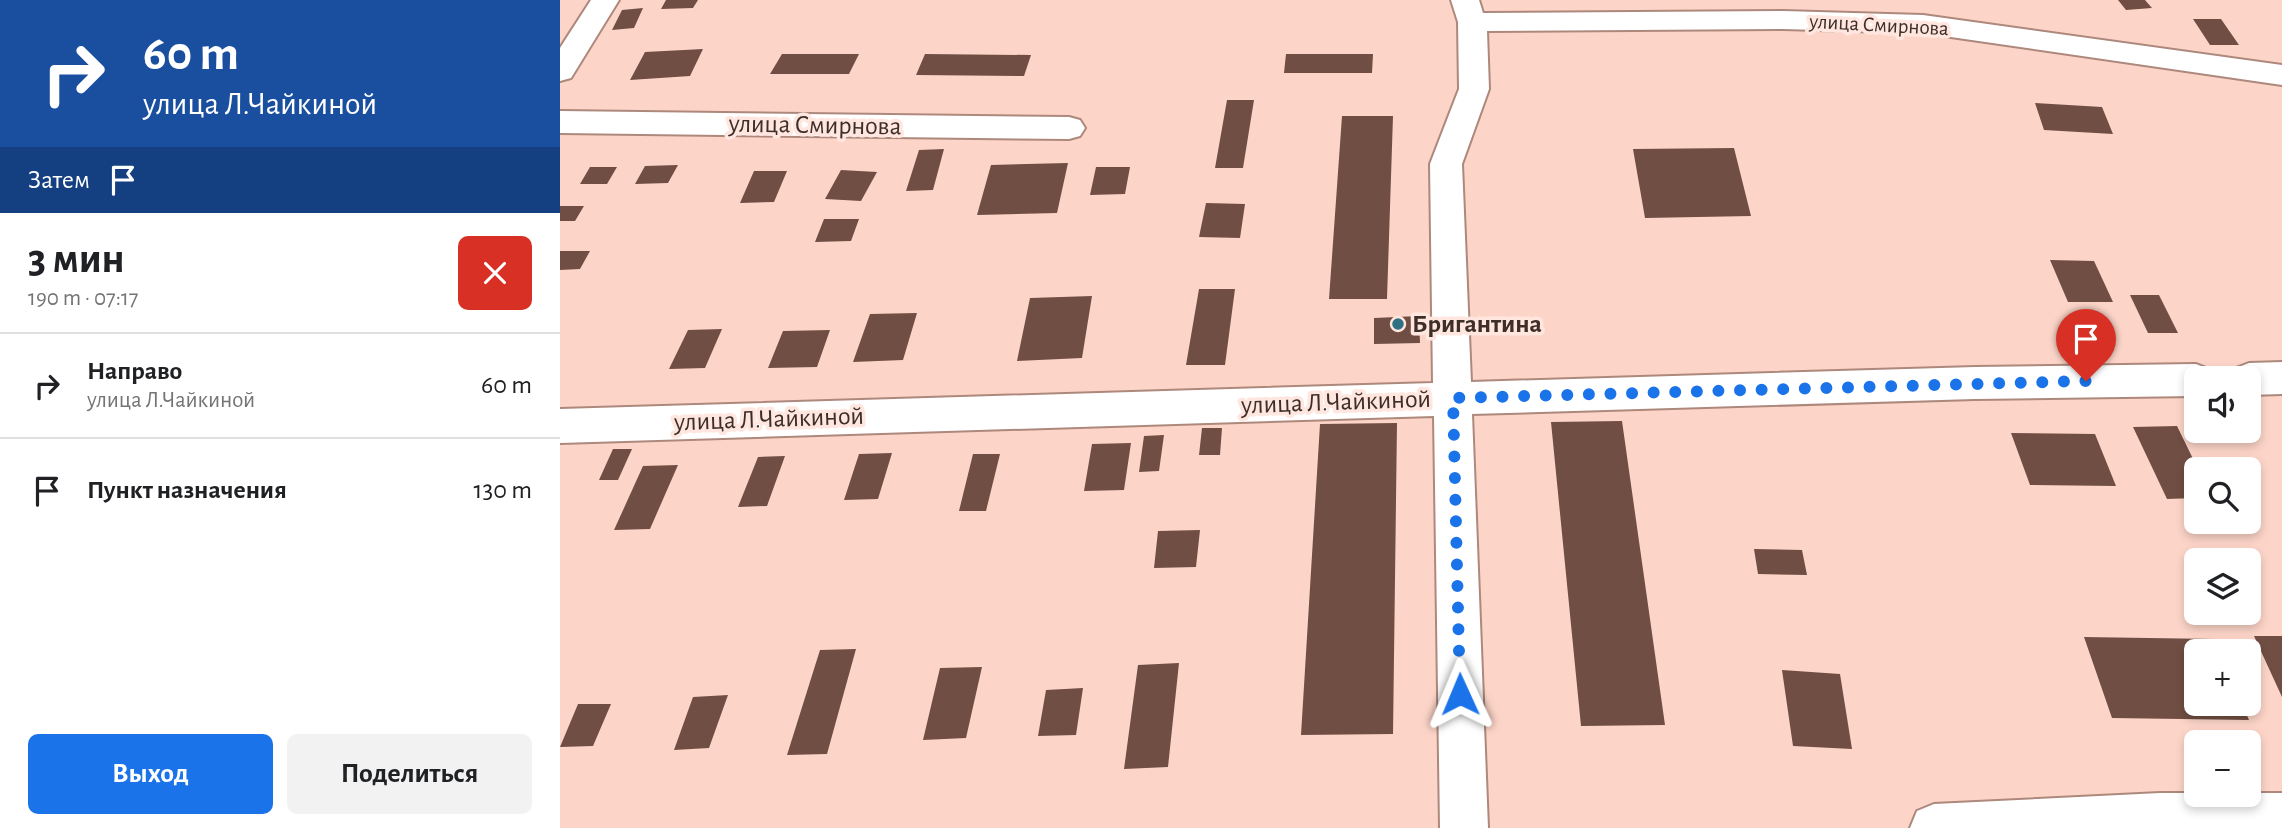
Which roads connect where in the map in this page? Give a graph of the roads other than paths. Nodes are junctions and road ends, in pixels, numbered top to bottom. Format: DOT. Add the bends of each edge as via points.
graph roads {
  1 [pos="605,0"];
  2 [pos="1781,10"];
  3 [pos="1469,11"];
  4 [pos="560,71"];
  5 [pos="2282,75"];
  6 [pos="560,122"];
  7 [pos="1069,128"];
  8 [pos="2282,378"];
  9 [pos="2261,379"];
  10 [pos="2184,380"];
  11 [pos="1453,398"];
  12 [pos="560,426"];
  13 [pos="2282,817"];
  14 [pos="1464,828"];
  15 [pos="1934,828"];
  1 -- 4 [label="street"];
  2 -- 3 [label="street, улица Смирнова"];
  2 -- 5 [label="street, улица Смирнова" via="1923,24"];
  3 -- 11 [label="street" via="1474,89 1446,164"];
  6 -- 7 [label="street, улица Смирнова"];
  8 -- 9 [label="street"];
  10 -- 11 [label="street, улица Л.Чайкиной"];
  11 -- 12 [label="street, улица Л.Чайкиной"];
  11 -- 14 [label="street"];
  13 -- 15 [label="street" via="2160,817"];
}
